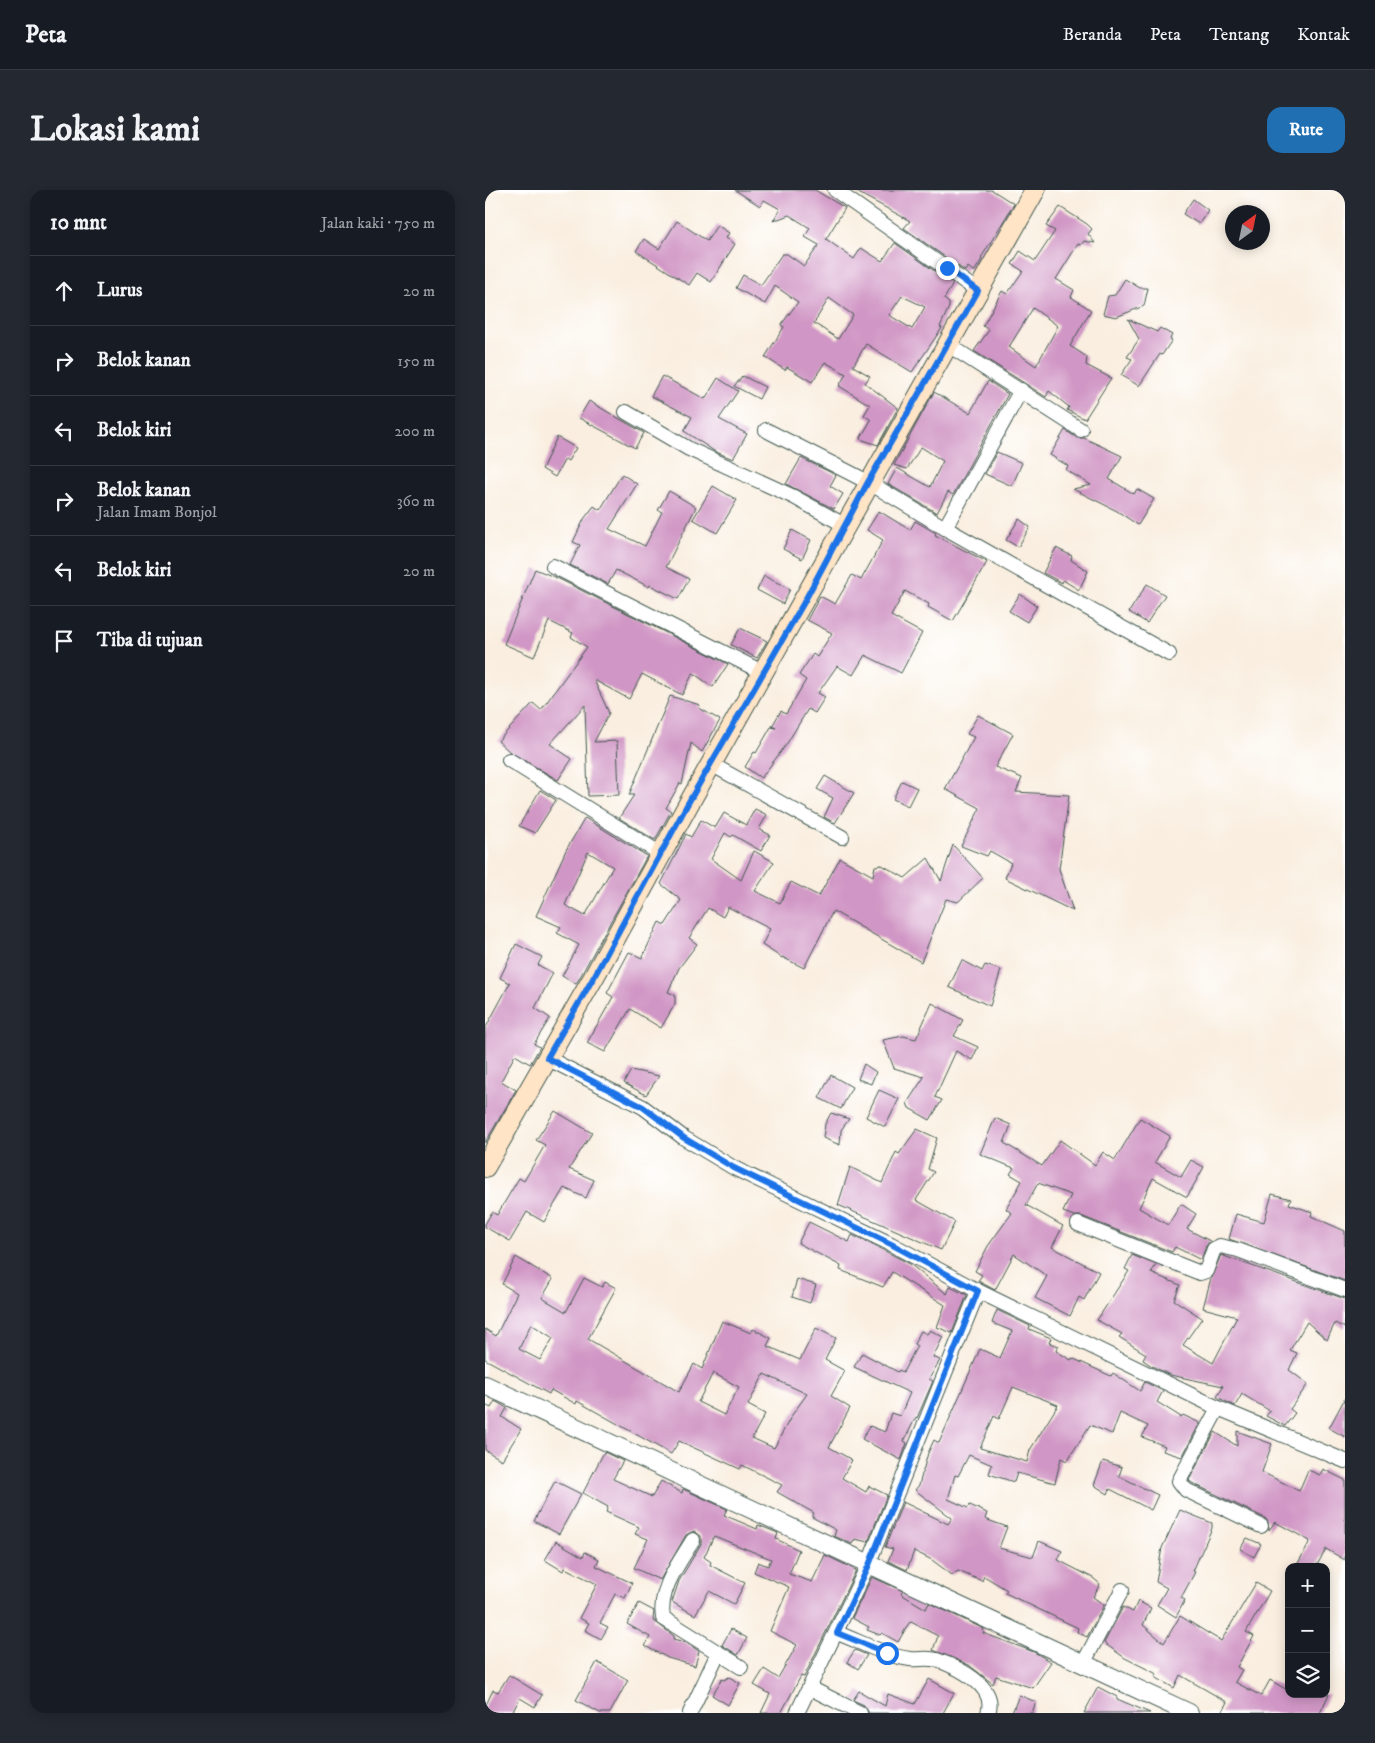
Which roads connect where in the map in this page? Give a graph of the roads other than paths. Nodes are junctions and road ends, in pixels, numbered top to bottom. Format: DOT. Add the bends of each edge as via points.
graph roads {
  1 [pos="835,190"];
  2 [pos="1035,190"];
  3 [pos="978,291"];
  4 [pos="947,344"];
  5 [pos="1021,390"];
  6 [pos="626,412"];
  7 [pos="766,430"];
  8 [pos="1081,430"];
  9 [pos="868,482"];
  10 [pos="846,526"];
  11 [pos="945,528"];
  12 [pos="553,566"];
  13 [pos="1169,654"];
  14 [pos="764,673"];
  15 [pos="509,760"];
  16 [pos="711,764"];
  17 [pos="842,837"];
  18 [pos="661,854"];
  19 [pos="547,1058"];
  20 [pos="485,1167"];
  21 [pos="1078,1224"];
  22 [pos="1345,1290"];
  23 [pos="978,1291"];
  24 [pos="485,1385"];
  25 [pos="1218,1408"];
  26 [pos="1345,1462"];
  27 [pos="1261,1526"];
  28 [pos="693,1540"];
  29 [pos="869,1565"];
  30 [pos="1122,1590"];
  31 [pos="837,1633"];
  32 [pos="718,1652"];
  33 [pos="1083,1664"];
  34 [pos="741,1667"];
  35 [pos="810,1688"];
  36 [pos="690,1713"];
  37 [pos="797,1713"];
  38 [pos="861,1713"];
  39 [pos="988,1713"];
  40 [pos="1189,1713"];
  1 -- 3 [label="street"];
  2 -- 3 [label="main road"];
  3 -- 4 [label="main road"];
  4 -- 5 [label="street"];
  4 -- 9 [label="main road"];
  5 -- 8 [label="street"];
  5 -- 11 [label="street"];
  6 -- 10 [label="street" via="689,449 794,497"];
  7 -- 9 [label="street"];
  9 -- 10 [label="main road"];
  9 -- 11 [label="street"];
  10 -- 14 [label="main road"];
  11 -- 13 [label="street"];
  12 -- 14 [label="street"];
  14 -- 16 [label="main road"];
  15 -- 18 [label="street"];
  16 -- 17 [label="street"];
  16 -- 18 [label="main road"];
  18 -- 19 [label="main road"];
  19 -- 20 [label="main road"];
  19 -- 23 [label="street" via="643,1107 684,1138 734,1168 891,1244"];
  21 -- 22 [label="street" via="1200,1273 1206,1271 1214,1249 1220,1246"];
  23 -- 25 [label="street"];
  23 -- 29 [label="street"];
  24 -- 29 [label="street"];
  25 -- 26 [label="street"];
  25 -- 27 [label="street" via="1179,1482 1186,1490"];
  28 -- 32 [label="street" via="668,1584 662,1607 663,1618"];
  29 -- 31 [label="street"];
  29 -- 33 [label="street"];
  30 -- 33 [label="street"];
  31 -- 35 [label="street"];
  31 -- 39 [label="street" via="909,1659 937,1660 961,1672 985,1691"];
  32 -- 34 [label="street"];
  32 -- 36 [label="street"];
  33 -- 40 [label="street"];
  35 -- 37 [label="street"];
  35 -- 38 [label="street"];
}
